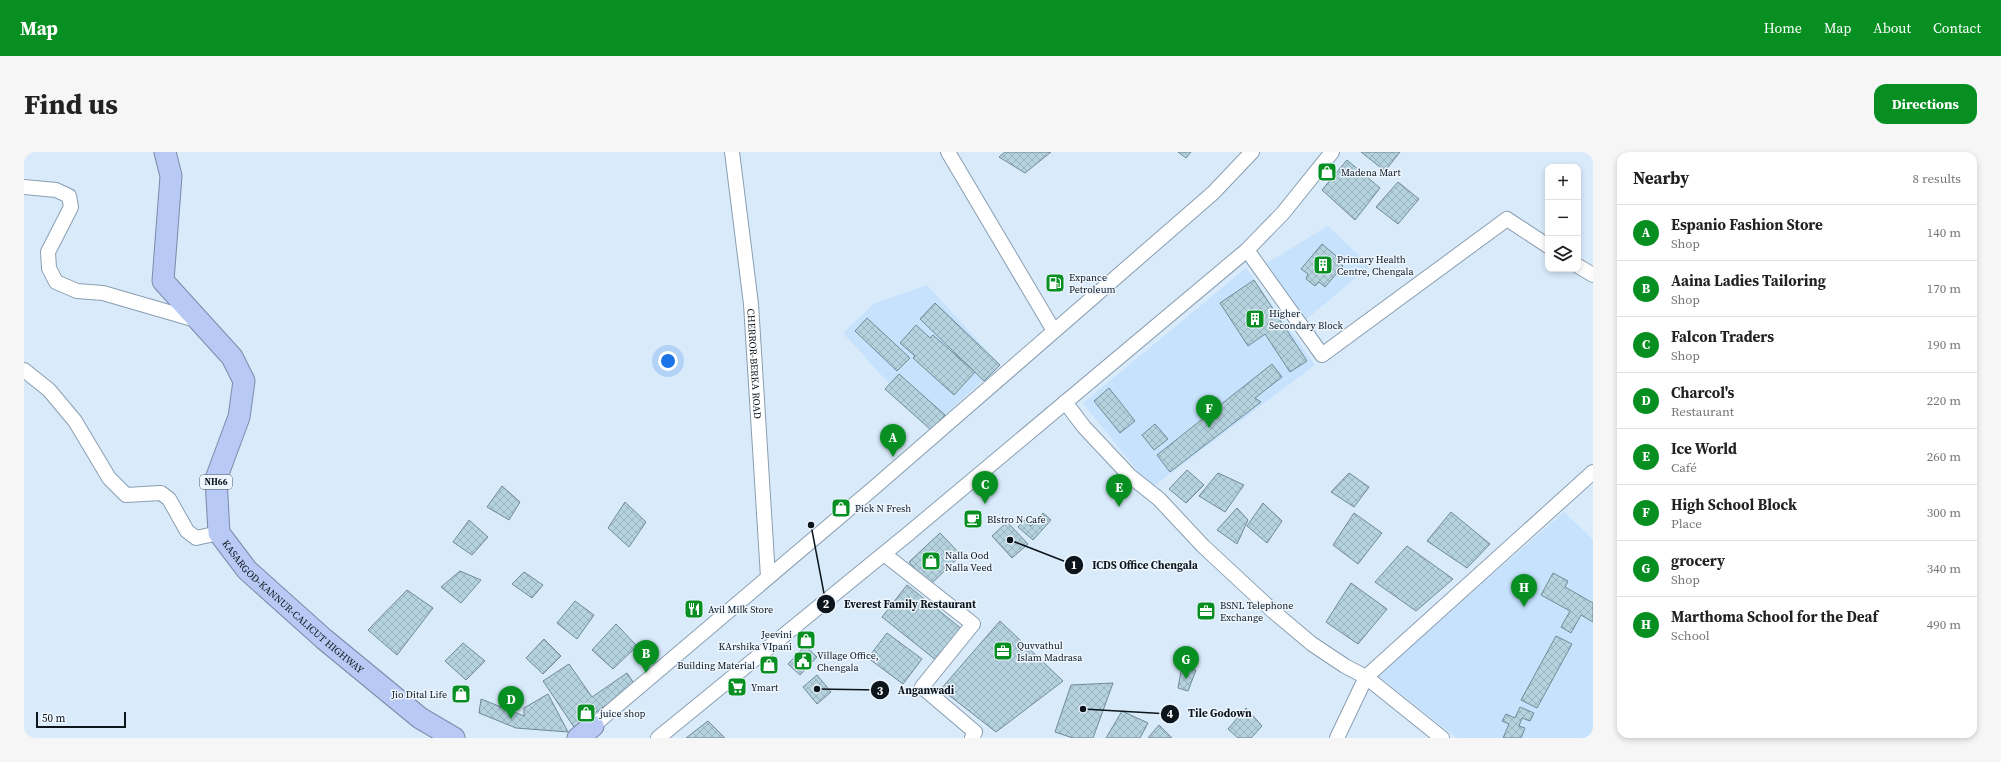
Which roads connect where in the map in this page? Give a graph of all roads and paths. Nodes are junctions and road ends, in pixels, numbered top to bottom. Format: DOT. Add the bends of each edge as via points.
graph roads {
  1 [pos="165,152"];
  2 [pos="732,152"];
  3 [pos="948,152"];
  4 [pos="1252,152"];
  5 [pos="1332,152"];
  6 [pos="24,186"];
  7 [pos="1545,244"];
  8 [pos="1247,250"];
  9 [pos="1581,268"];
  10 [pos="1593,275"];
  11 [pos="200,321"];
  12 [pos="1054,331"];
  13 [pos="24,370"];
  14 [pos="1065,402"];
  15 [pos="1593,472"];
  16 [pos="219,533"];
  17 [pos="884,554"];
  18 [pos="768,577"];
  19 [pos="1366,677"];
  20 [pos="586,732"];
  21 [pos="454,738"];
  22 [pos="658,738"];
  23 [pos="972,738"];
  24 [pos="1338,738"];
  25 [pos="1442,738"];
  1 -- 11 [label="highway, KASARGOD-KANNUR-CALICUT HIGHWAY / NH66" via="171,176 163,281"];
  2 -- 18 [label="street, CHERROR-BERKA ROAD" via="751,304"];
  3 -- 12 [label="street"];
  4 -- 12 [label="street" via="1213,193"];
  5 -- 8 [label="street" via="1283,213"];
  6 -- 11 [label="street" via="56,190 69,196 71,207 48,252 48,268 56,282 77,291 103,293"];
  7 -- 8 [label="street" via="1507,219 1322,355"];
  8 -- 14 [label="street"];
  9 -- 10 [label="street"];
  11 -- 16 [label="highway, KASARGOD-KANNUR-CALICUT HIGHWAY / NH66" via="232,357 244,381 240,417 216,479"];
  12 -- 18 [label="street"];
  13 -- 16 [label="street" via="49,390 75,422 109,478 126,495 161,493 169,499 187,531 196,538"];
  14 -- 17 [label="street"];
  14 -- 19 [label="street" via="1084,427 1130,476 1159,499 1203,546 1274,612 1312,644"];
  15 -- 19 [label="street"];
  16 -- 21 [label="highway, KASARGOD-KANNUR-CALICUT HIGHWAY" via="247,570 336,648 420,718"];
  17 -- 22 [label="street"];
  17 -- 23 [label="street" via="973,624 922,688 975,732"];
  18 -- 20 [label="street"];
  19 -- 24 [label="street"];
  19 -- 25 [label="street"];
}
